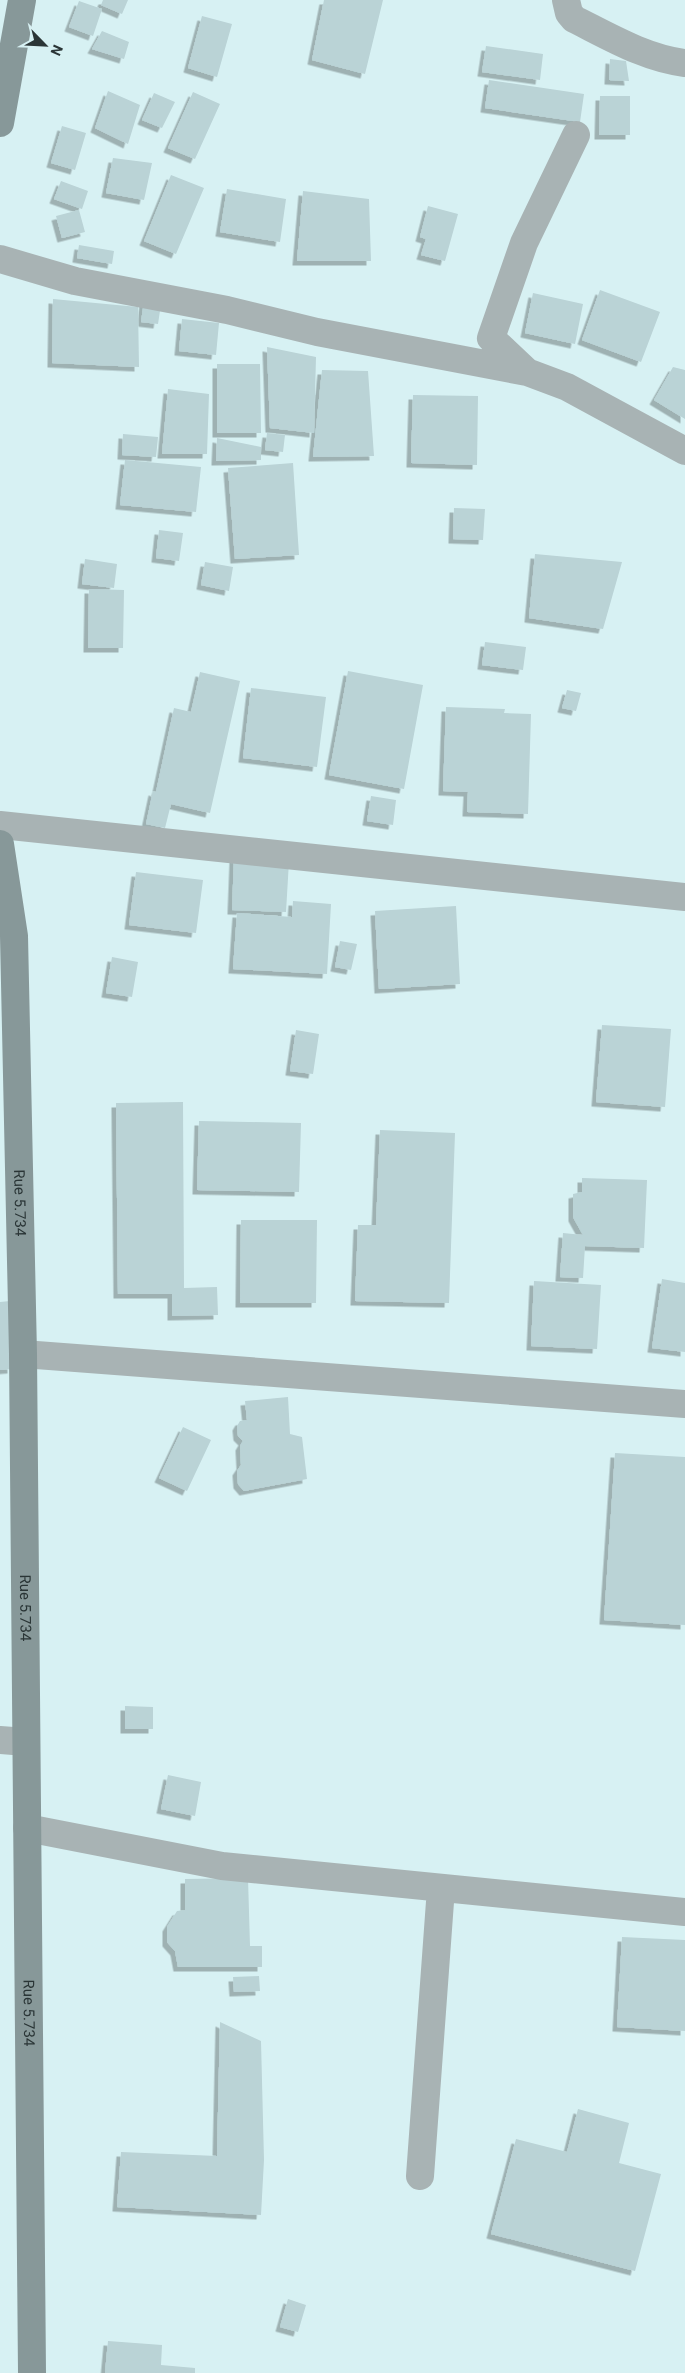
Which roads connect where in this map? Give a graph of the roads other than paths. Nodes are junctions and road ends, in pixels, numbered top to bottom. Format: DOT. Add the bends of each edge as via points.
graph roads {
  1 [pos="22,0"];
  2 [pos="566,0"];
  3 [pos="685,64"];
  4 [pos="0,123"];
  5 [pos="576,135"];
  6 [pos="0,259"];
  7 [pos="527,372"];
  8 [pos="685,451"];
  9 [pos="0,825"];
  10 [pos="0,844"];
  11 [pos="685,897"];
  12 [pos="7,940"];
  13 [pos="23,1354"];
  14 [pos="685,1404"];
  15 [pos="13,1741"];
  16 [pos="27,1828"];
  17 [pos="441,1888"];
  18 [pos="685,1912"];
  19 [pos="420,2176"];
  20 [pos="32,2373"];
  1 -- 4 [label="street"];
  2 -- 3 [label="street" via="574,19 629,46 667,61"];
  5 -- 7 [label="street" via="524,243 491,338"];
  6 -- 7 [label="street" via="75,281"];
  7 -- 8 [label="street" via="566,387"];
  9 -- 11 [label="street"];
  10 -- 12 [label="street, Rue 5.734"];
  12 -- 13 [label="street, Rue 5.734"];
  13 -- 14 [label="street"];
  13 -- 15 [label="street, Rue 5.734"];
  15 -- 16 [label="street, Rue 5.734"];
  16 -- 17 [label="street" via="222,1866"];
  16 -- 20 [label="street, Rue 5.734"];
  17 -- 18 [label="street"];
  17 -- 19 [label="street"];
}
